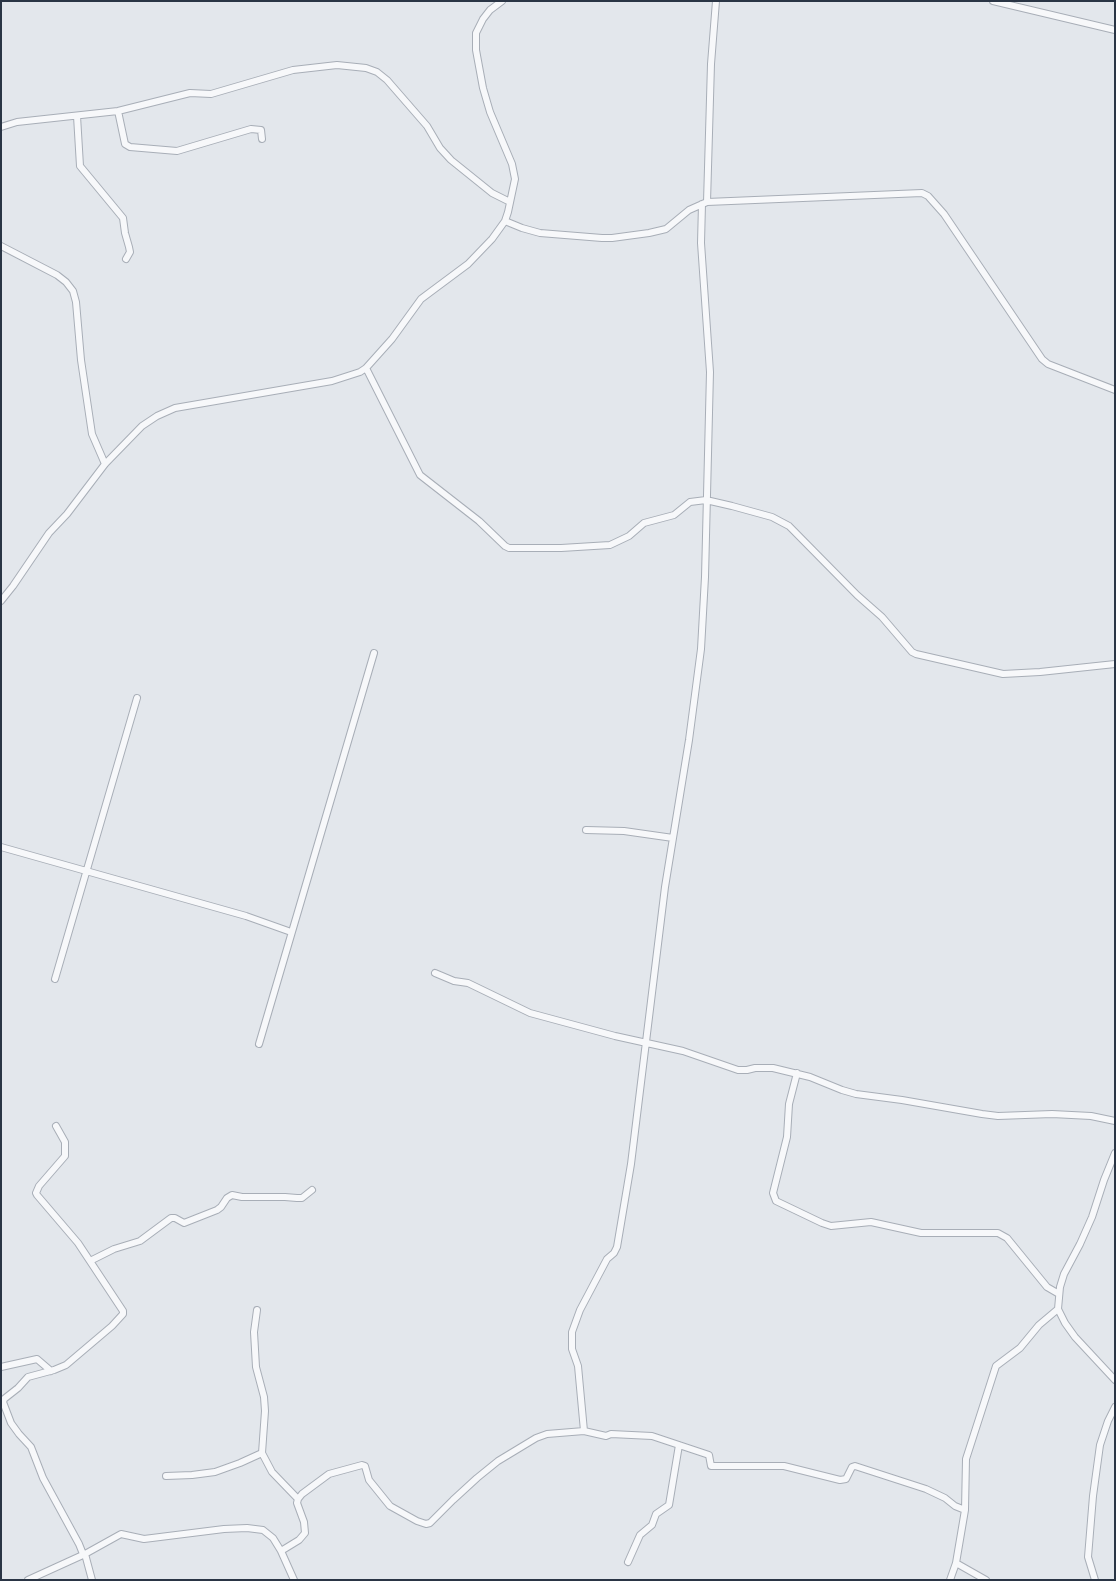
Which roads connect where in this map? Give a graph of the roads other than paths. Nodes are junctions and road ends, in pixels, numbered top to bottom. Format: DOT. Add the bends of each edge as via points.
graph roads {
  1 [pos="502,1"];
  2 [pos="716,1"];
  3 [pos="993,1"];
  4 [pos="1115,30"];
  5 [pos="118,111"];
  6 [pos="77,116"];
  7 [pos="1,127"];
  8 [pos="262,139"];
  9 [pos="510,202"];
  10 [pos="705,203"];
  11 [pos="505,221"];
  12 [pos="1,246"];
  13 [pos="126,259"];
  14 [pos="366,368"];
  15 [pos="1115,390"];
  16 [pos="105,464"];
  17 [pos="706,500"];
  18 [pos="1,601"];
  19 [pos="374,654"];
  20 [pos="1115,664"];
  21 [pos="137,698"];
  22 [pos="586,830"];
  23 [pos="673,838"];
  24 [pos="1,847"];
  25 [pos="86,871"];
  26 [pos="291,932"];
  27 [pos="436,973"];
  28 [pos="55,979"];
  29 [pos="646,1042"];
  30 [pos="260,1044"];
  31 [pos="797,1073"];
  32 [pos="1115,1121"];
  33 [pos="56,1126"];
  34 [pos="1115,1153"];
  35 [pos="312,1190"];
  36 [pos="90,1261"];
  37 [pos="1059,1294"];
  38 [pos="1058,1309"];
  39 [pos="257,1310"];
  40 [pos="1,1367"];
  41 [pos="51,1371"];
  42 [pos="1115,1380"];
  43 [pos="1115,1407"];
  44 [pos="584,1432"];
  45 [pos="679,1445"];
  46 [pos="262,1453"];
  47 [pos="166,1476"];
  48 [pos="298,1499"];
  49 [pos="965,1510"];
  50 [pos="281,1551"];
  51 [pos="84,1554"];
  52 [pos="628,1562"];
  53 [pos="956,1563"];
  54 [pos="28,1580"];
  55 [pos="92,1580"];
  56 [pos="294,1580"];
  57 [pos="950,1580"];
  58 [pos="986,1580"];
  59 [pos="1095,1580"];
  1 -- 9 [label="street" via="490,10 478,27 476,50 487,102 513,171 514,186"];
  2 -- 10 [label="street"];
  3 -- 4 [label="street"];
  5 -- 6 [label="street"];
  5 -- 8 [label="street" via="125,144 130,147 177,151 257,128 261,130"];
  5 -- 9 [label="street" via="190,93 211,94 293,70 337,65 366,68 388,80 427,126 440,148 451,160 492,193"];
  6 -- 7 [label="street" via="17,122"];
  6 -- 13 [label="street" via="80,166 123,218 130,247"];
  9 -- 11 [label="street"];
  10 -- 11 [label="street" via="689,210 666,229 612,238 540,232"];
  10 -- 15 [label="street" via="922,193 944,214 1044,361"];
  10 -- 17 [label="street" via="701,250 710,372"];
  11 -- 14 [label="street" via="468,264 421,299"];
  12 -- 16 [label="street" via="57,276 73,291 92,434"];
  14 -- 16 [label="street" via="332,381 202,403 165,412 142,426"];
  14 -- 17 [label="street" via="420,475 509,548 610,545 630,536 644,523 674,515 690,502"];
  16 -- 18 [label="street" via="64,518 49,532"];
  17 -- 20 [label="street" via="778,519 789,526 916,654 1003,674"];
  17 -- 23 [label="street" via="701,649"];
  19 -- 26 [label="street"];
  21 -- 25 [label="street"];
  22 -- 23 [label="street" via="624,831"];
  23 -- 29 [label="street"];
  24 -- 25 [label="street"];
  25 -- 26 [label="street" via="246,916"];
  25 -- 28 [label="street"];
  26 -- 30 [label="street"];
  27 -- 29 [label="street" via="454,981 468,983 534,1014"];
  29 -- 31 [label="street" via="683,1051 738,1070 773,1068"];
  29 -- 44 [label="street" via="631,1164 617,1247 607,1259 580,1310 572,1332 572,1349 578,1366"];
  31 -- 32 [label="street" via="856,1094 982,1114 1052,1114"];
  31 -- 37 [label="street" via="789,1104 787,1137 773,1193 776,1200 831,1226 870,1222 922,1233 998,1233 1007,1238 1047,1287"];
  33 -- 36 [label="street" via="65,1142 65,1156 36,1192"];
  34 -- 37 [label="street" via="1092,1217 1064,1274"];
  35 -- 36 [label="street" via="302,1198 232,1195 226,1198 217,1210 184,1223 171,1218 140,1241 114,1249"];
  36 -- 41 [label="street" via="123,1314 66,1365"];
  37 -- 38 [label="street"];
  38 -- 42 [label="street" via="1075,1337"];
  38 -- 49 [label="street" via="1039,1325 1020,1348 996,1366 966,1459"];
  39 -- 46 [label="street" via="254,1332 256,1367 265,1410"];
  40 -- 41 [label="street" via="37,1359"];
  41 -- 51 [label="street" via="28,1377 4,1399 4,1406 16,1430 31,1447 43,1478"];
  43 -- 59 [label="street" via="1100,1445 1093,1496 1088,1557"];
  44 -- 45 [label="street" via="606,1436 652,1436"];
  44 -- 48 [label="street" via="547,1434 536,1438 482,1474 426,1524 390,1506 371,1483 366,1468 362,1465 329,1474"];
  45 -- 49 [label="street" via="709,1455 711,1466 784,1466 846,1480 855,1466 926,1489"];
  45 -- 52 [label="street" via="670,1505 656,1514 652,1525 640,1535"];
  46 -- 47 [label="street" via="214,1472 192,1476"];
  46 -- 48 [label="street" via="272,1472"];
  48 -- 50 [label="street" via="305,1533"];
  49 -- 53 [label="street"];
  50 -- 51 [label="street" via="268,1533 247,1528 144,1539 121,1534"];
  50 -- 56 [label="street"];
  51 -- 54 [label="street"];
  51 -- 55 [label="street"];
  53 -- 57 [label="street"];
  53 -- 58 [label="street"];
}
